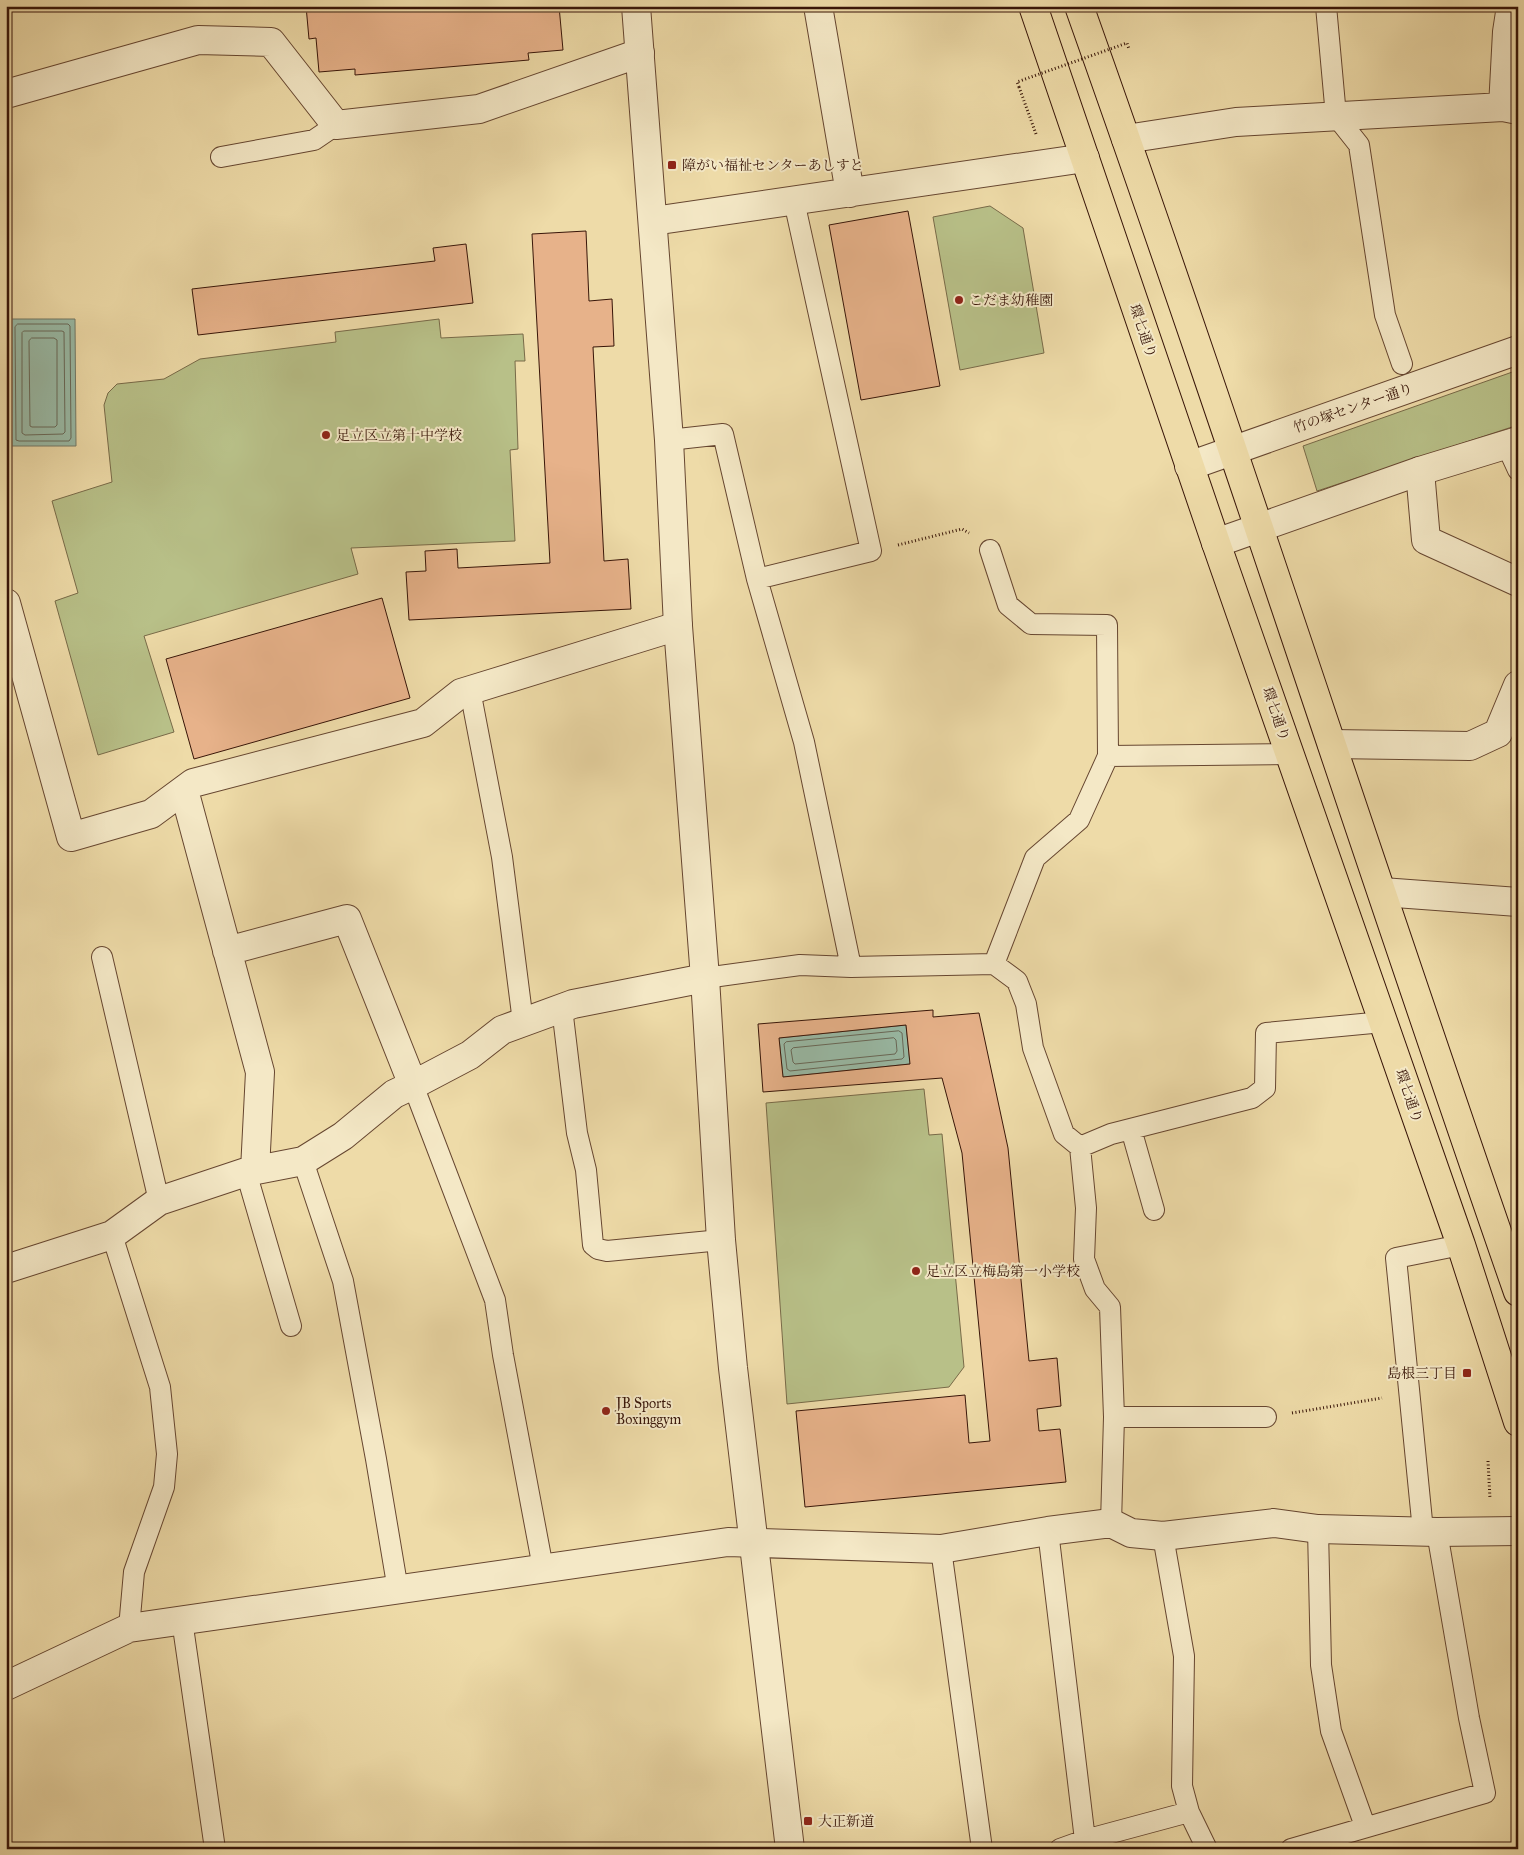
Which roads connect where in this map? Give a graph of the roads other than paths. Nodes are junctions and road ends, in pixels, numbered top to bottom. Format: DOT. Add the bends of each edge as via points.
graph roads {
  1 [pos="636,6"];
  2 [pos="818,6"];
  3 [pos="1032,6"];
  4 [pos="1078,6"];
  5 [pos="1326,6"];
  6 [pos="1511,6"];
  7 [pos="640,53"];
  8 [pos="6,94"];
  9 [pos="1510,109"];
  10 [pos="1336,116"];
  11 [pos="336,125"];
  12 [pos="1126,139"];
  13 [pos="221,157"];
  14 [pos="1085,158"];
  15 [pos="850,193"];
  16 [pos="794,201"];
  17 [pos="653,221"];
  18 [pos="1518,350"];
  19 [pos="1402,364"];
  20 [pos="669,440"];
  21 [pos="1512,442"];
  22 [pos="1232,450"];
  23 [pos="1189,466"];
  24 [pos="1518,470"];
  25 [pos="1420,471"];
  26 [pos="1260,529"];
  27 [pos="1216,544"];
  28 [pos="990,550"];
  29 [pos="756,580"];
  30 [pos="1518,582"];
  31 [pos="6,604"];
  32 [pos="678,626"];
  33 [pos="1518,684"];
  34 [pos="470,690"];
  35 [pos="1332,744"];
  36 [pos="1290,754"];
  37 [pos="1108,756"];
  38 [pos="184,790"];
  39 [pos="1382,892"];
  40 [pos="1518,902"];
  41 [pos="227,951"];
  42 [pos="102,957"];
  43 [pos="994,964"];
  44 [pos="851,968"];
  45 [pos="705,978"];
  46 [pos="562,1008"];
  47 [pos="523,1022"];
  48 [pos="1383,1022"];
  49 [pos="413,1085"];
  50 [pos="1131,1130"];
  51 [pos="1080,1147"];
  52 [pos="303,1161"];
  53 [pos="251,1171"];
  54 [pos="159,1202"];
  55 [pos="1154,1210"];
  56 [pos="112,1235"];
  57 [pos="1508,1236"];
  58 [pos="722,1240"];
  59 [pos="1461,1245"];
  60 [pos="6,1269"];
  61 [pos="1518,1292"];
  62 [pos="291,1326"];
  63 [pos="1114,1417"];
  64 [pos="1266,1417"];
  65 [pos="1518,1422"];
  66 [pos="1111,1524"];
  67 [pos="1318,1529"];
  68 [pos="1048,1531"];
  69 [pos="1518,1531"];
  70 [pos="1430,1532"];
  71 [pos="1163,1536"];
  72 [pos="754,1544"];
  73 [pos="942,1549"];
  74 [pos="544,1568"];
  75 [pos="398,1590"];
  76 [pos="182,1620"];
  77 [pos="129,1628"];
  78 [pos="6,1686"];
  79 [pos="1189,1812"];
  80 [pos="1365,1826"];
  81 [pos="1085,1840"];
  82 [pos="1339,1842"];
  83 [pos="1062,1848"];
  84 [pos="215,1849"];
  85 [pos="790,1849"];
  86 [pos="982,1849"];
  87 [pos="1207,1849"];
  88 [pos="1291,1849"];
  1 -- 7 [label="street"];
  2 -- 15 [label="street"];
  3 -- 14 [label="main road, 環七通り"];
  4 -- 12 [label="main road"];
  5 -- 10 [label="lane"];
  6 -- 9 [label="street" via="1507,32"];
  7 -- 11 [label="street" via="479,109"];
  7 -- 17 [label="street"];
  8 -- 11 [label="street" via="198,40 271,42"];
  9 -- 10 [label="street"];
  10 -- 12 [label="street" via="1236,122"];
  10 -- 19 [label="lane" via="1359,145 1385,315"];
  11 -- 13 [label="lane" via="314,140"];
  12 -- 22 [label="main road"];
  14 -- 15 [label="street"];
  14 -- 23 [label="main road, 環七通り"];
  15 -- 16 [label="street"];
  16 -- 17 [label="street"];
  16 -- 29 [label="lane" via="871,551"];
  17 -- 20 [label="street"];
  18 -- 22 [label="street, 竹の塚センター通り"];
  20 -- 29 [label="lane" via="723,434"];
  20 -- 32 [label="street"];
  21 -- 24 [label="lane"];
  21 -- 25 [label="street"];
  22 -- 23 [label="street, 竹の塚センター通り"];
  22 -- 26 [label="main road"];
  23 -- 27 [label="main road, 環七通り"];
  25 -- 26 [label="street"];
  25 -- 30 [label="street" via="1426,540"];
  26 -- 27 [label="street"];
  26 -- 35 [label="main road"];
  27 -- 36 [label="main road, 環七通り"];
  28 -- 37 [label="lane" via="1008,605 1031,624 1107,625"];
  29 -- 44 [label="lane" via="804,742"];
  31 -- 38 [label="street" via="71,836 152,814"];
  32 -- 34 [label="street"];
  32 -- 45 [label="street"];
  33 -- 35 [label="street" via="1498,733 1470,746"];
  34 -- 38 [label="street" via="461,693 423,723 193,783"];
  34 -- 47 [label="lane" via="502,857"];
  35 -- 39 [label="main road"];
  36 -- 37 [label="lane"];
  36 -- 48 [label="main road, 環七通り"];
  37 -- 43 [label="lane" via="1079,820 1035,858"];
  38 -- 41 [label="street"];
  39 -- 40 [label="street"];
  39 -- 57 [label="main road"];
  41 -- 49 [label="street" via="347,919"];
  41 -- 53 [label="street" via="260,1072"];
  42 -- 54 [label="lane"];
  43 -- 44 [label="lane"];
  43 -- 51 [label="lane" via="1017,981 1026,1004 1032,1048 1064,1134"];
  44 -- 45 [label="lane" via="800,965"];
  45 -- 46 [label="street"];
  45 -- 58 [label="street"];
  46 -- 47 [label="street"];
  46 -- 58 [label="lane" via="577,1133 586,1170 593,1245 607,1251"];
  47 -- 49 [label="street" via="502,1030 470,1054"];
  48 -- 50 [label="lane" via="1266,1034 1265,1088 1252,1098"];
  48 -- 59 [label="main road, 環七通り"];
  49 -- 52 [label="street" via="394,1094 343,1136"];
  49 -- 74 [label="lane" via="495,1300"];
  50 -- 51 [label="lane" via="1111,1134"];
  50 -- 55 [label="lane"];
  51 -- 63 [label="lane" via="1086,1208 1084,1259 1095,1289 1110,1307"];
  52 -- 53 [label="street"];
  52 -- 75 [label="lane" via="343,1281"];
  53 -- 54 [label="street"];
  53 -- 62 [label="lane"];
  54 -- 56 [label="street"];
  56 -- 60 [label="street"];
  56 -- 77 [label="lane" via="160,1387 167,1454 164,1487 134,1572"];
  57 -- 61 [label="main road"];
  58 -- 72 [label="street"];
  59 -- 65 [label="main road, 環七通り"];
  59 -- 70 [label="lane" via="1396,1258 1409,1394"];
  63 -- 64 [label="lane"];
  63 -- 66 [label="lane"];
  66 -- 68 [label="street"];
  66 -- 71 [label="street" via="1131,1533"];
  67 -- 70 [label="street"];
  67 -- 71 [label="street" via="1274,1523"];
  67 -- 80 [label="lane" via="1321,1665 1331,1731"];
  68 -- 73 [label="street"];
  68 -- 81 [label="lane"];
  69 -- 70 [label="street"];
  70 -- 80 [label="lane" via="1486,1793"];
  71 -- 79 [label="lane" via="1184,1656 1182,1786"];
  72 -- 73 [label="street"];
  72 -- 74 [label="street" via="728,1542"];
  72 -- 85 [label="street"];
  73 -- 86 [label="lane"];
  74 -- 75 [label="street"];
  75 -- 76 [label="street"];
  76 -- 77 [label="street"];
  76 -- 84 [label="lane"];
  77 -- 78 [label="street"];
  79 -- 81 [label="lane"];
  79 -- 87 [label="lane"];
  80 -- 82 [label="lane"];
  81 -- 83 [label="lane"];
  82 -- 88 [label="lane"];
}
